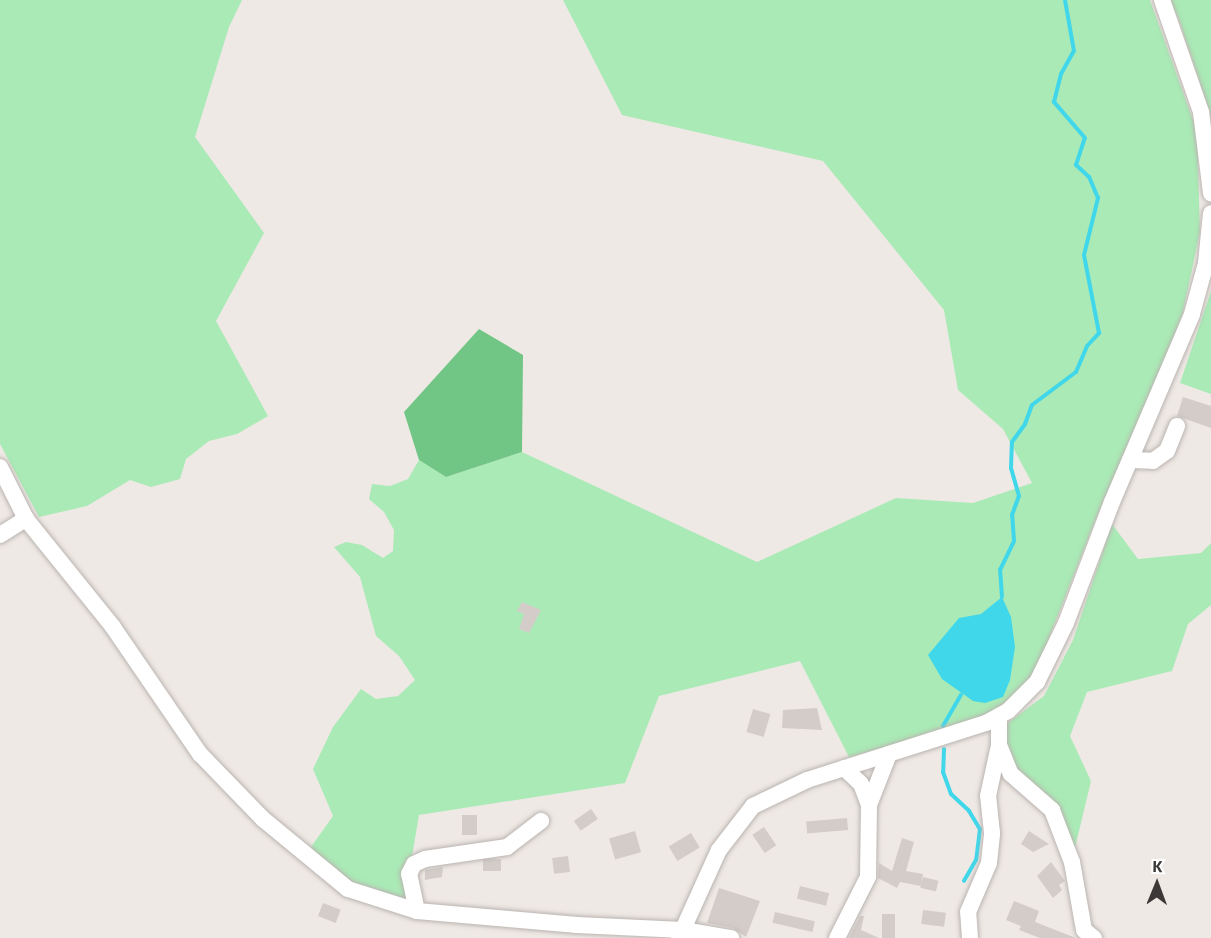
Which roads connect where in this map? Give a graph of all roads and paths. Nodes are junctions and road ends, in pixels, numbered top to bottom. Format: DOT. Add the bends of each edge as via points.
graph roads {
  1 [pos="1162,0"];
  2 [pos="1211,193"];
  3 [pos="1211,213"];
  4 [pos="1177,426"];
  5 [pos="1130,460"];
  6 [pos="0,467"];
  7 [pos="26,519"];
  8 [pos="0,535"];
  9 [pos="999,716"];
  10 [pos="999,745"];
  11 [pos="889,754"];
  12 [pos="844,768"];
  13 [pos="869,805"];
  14 [pos="541,821"];
  15 [pos="417,911"];
  16 [pos="681,934"];
  17 [pos="1085,935"];
  18 [pos="731,938"];
  19 [pos="837,938"];
  20 [pos="970,938"];
  1 -- 2 [label="street" via="1203,118"];
  3 -- 5 [label="street" via="1206,263 1192,314"];
  4 -- 5 [label="street" via="1167,451 1153,461"];
  5 -- 9 [label="street" via="1043,672 1026,694"];
  6 -- 7 [label="street"];
  7 -- 8 [label="street"];
  7 -- 15 [label="street" via="113,627 200,754 263,819 348,889"];
  9 -- 10 [label="street"];
  9 -- 11 [label="street" via="951,737"];
  10 -- 17 [label="street" via="1011,774 1052,810 1072,862"];
  10 -- 20 [label="street" via="988,796 992,833 989,863 968,912"];
  11 -- 12 [label="street"];
  11 -- 13 [label="street"];
  12 -- 13 [label="street" via="861,784"];
  12 -- 16 [label="street" via="778,791 744,814 719,850"];
  13 -- 19 [label="street" via="868,877"];
  14 -- 15 [label="street" via="507,847 424,859 414,864 409,874"];
  15 -- 16 [label="street"];
  16 -- 18 [label="street"];
}
